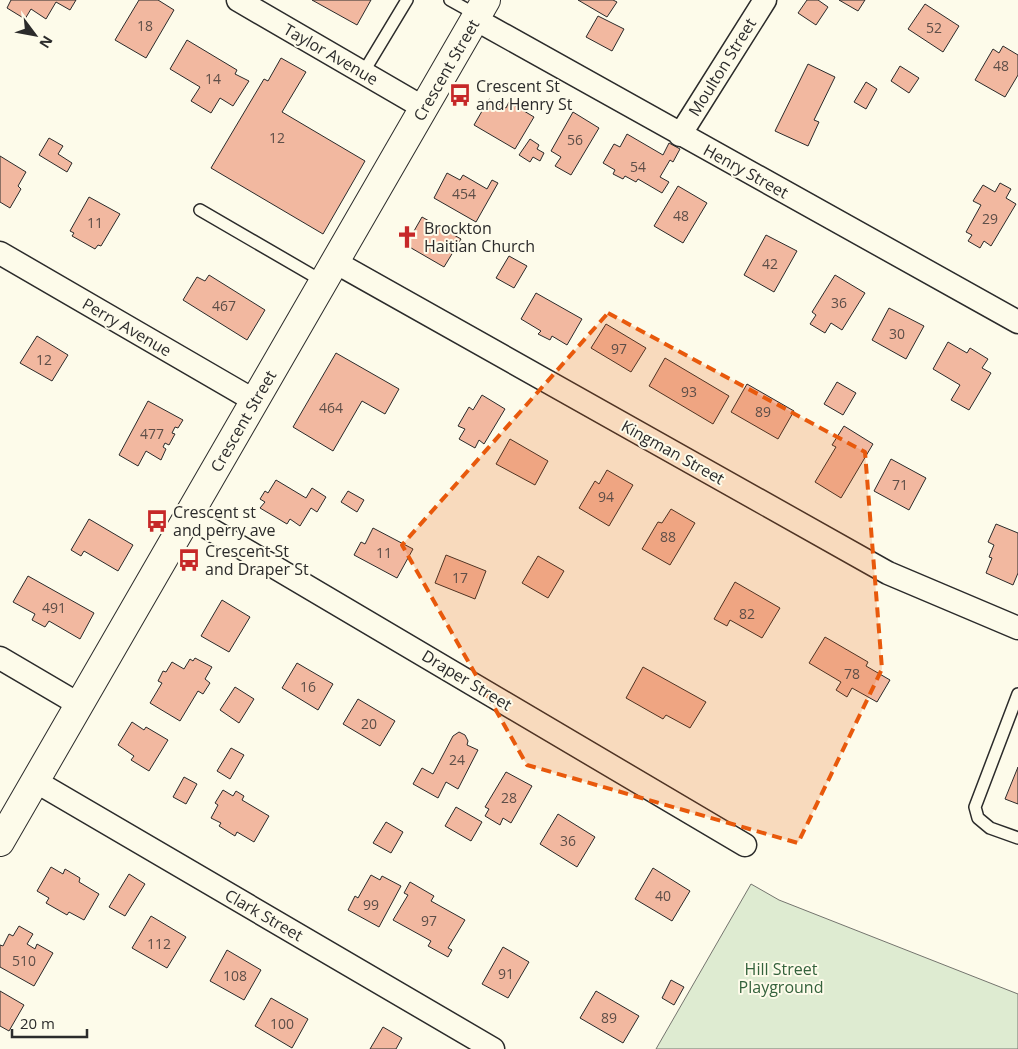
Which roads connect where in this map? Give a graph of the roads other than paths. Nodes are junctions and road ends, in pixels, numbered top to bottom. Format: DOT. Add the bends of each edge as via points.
graph roads {
  1 [pos="238,0"];
  2 [pos="407,0"];
  3 [pos="450,0"];
  4 [pos="765,0"];
  5 [pos="480,12"];
  6 [pos="363,73"];
  7 [pos="424,108"];
  8 [pos="680,135"];
  9 [pos="200,210"];
  10 [pos="0,253"];
  11 [pos="329,272"];
  12 [pos="1018,322"];
  13 [pos="255,401"];
  14 [pos="188,516"];
  15 [pos="1018,628"];
  16 [pos="0,658"];
  17 [pos="1018,694"];
  18 [pos="80,705"];
  19 [pos="35,781"];
  20 [pos="1018,838"];
  21 [pos="0,842"];
  22 [pos="745,845"];
  23 [pos="493,1049"];
  1 -- 6 [label="street, Taylor Avenue"];
  2 -- 6 [label="lane"];
  3 -- 5 [label="lane"];
  4 -- 8 [label="street, Moulton Street"];
  5 -- 7 [label="main road, Crescent Street"];
  5 -- 8 [label="street, Henry Street"];
  6 -- 7 [label="street, Taylor Avenue"];
  7 -- 11 [label="main road, Crescent Street"];
  8 -- 12 [label="street, Henry Street"];
  9 -- 11 [label="lane"];
  10 -- 13 [label="street, Perry Avenue"];
  11 -- 13 [label="main road, Crescent Street"];
  11 -- 15 [label="street, Kingman Street" via="888,574"];
  13 -- 14 [label="main road, Crescent Street"];
  14 -- 18 [label="main road, Crescent Street"];
  14 -- 22 [label="street, Draper Street"];
  16 -- 18 [label="street"];
  17 -- 20 [label="lane" via="975,807 978,818 990,828"];
  18 -- 19 [label="main road, Crescent Street"];
  19 -- 21 [label="main road, Crescent Street"];
  19 -- 23 [label="street, Clark Street"];
}
